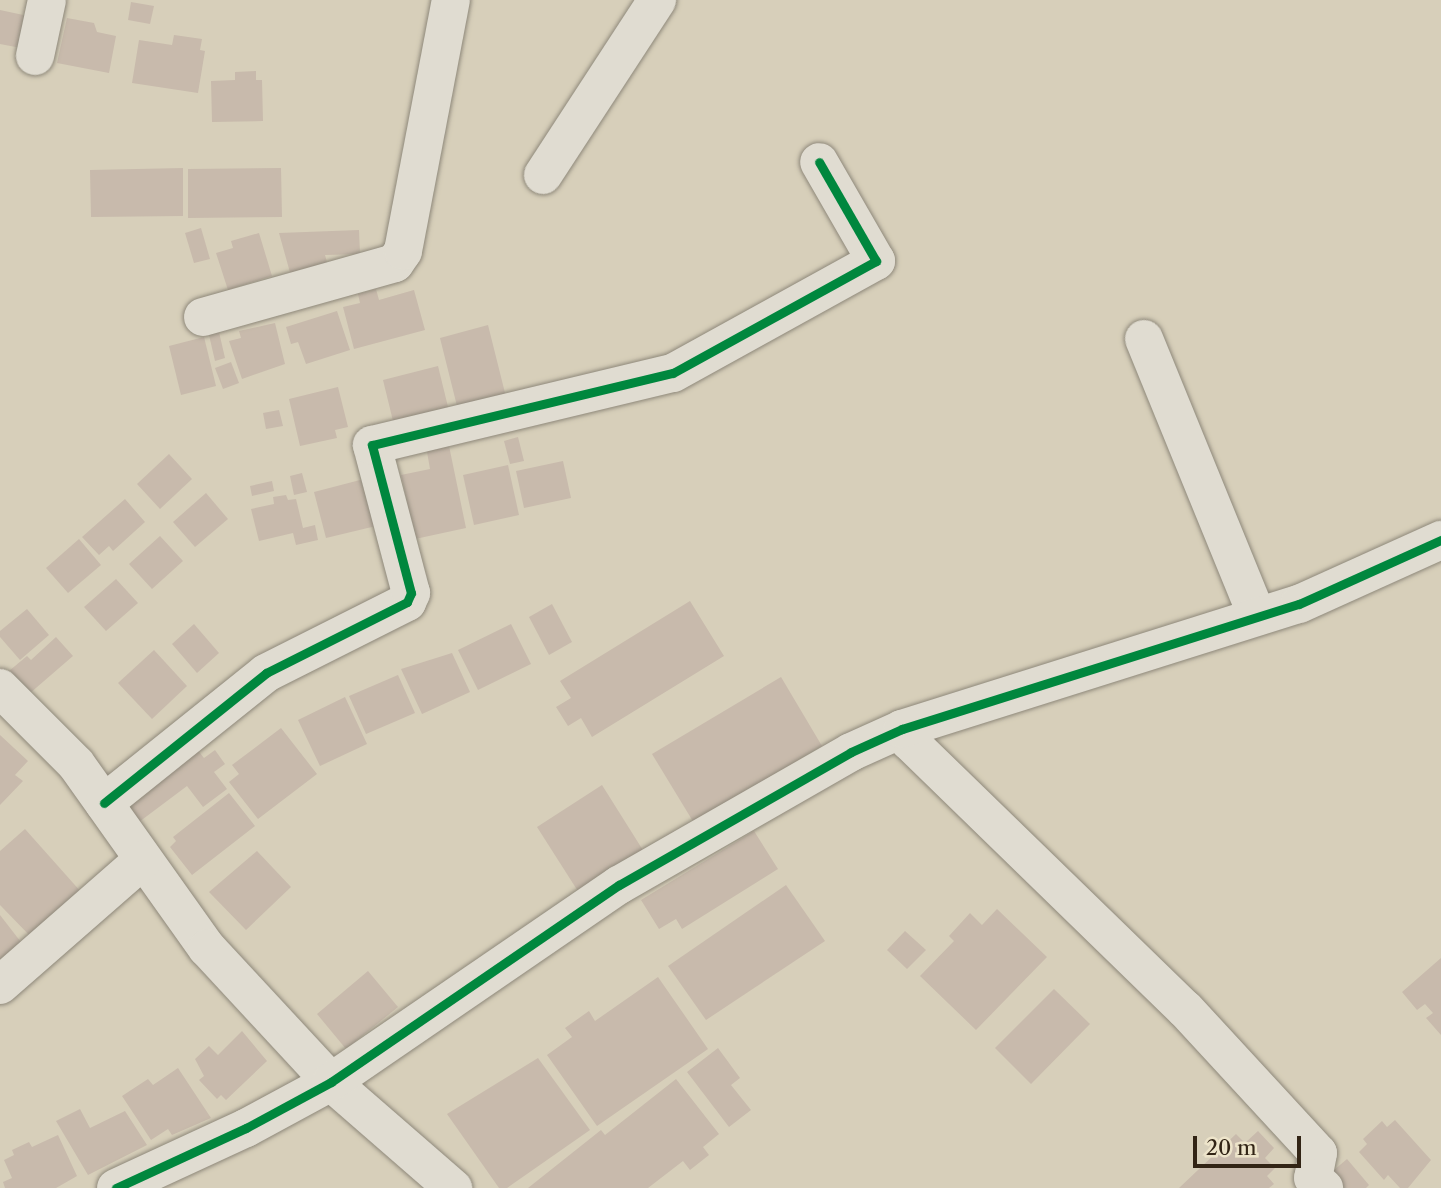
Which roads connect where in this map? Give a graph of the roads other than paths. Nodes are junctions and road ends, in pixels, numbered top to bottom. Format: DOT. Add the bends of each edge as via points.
graph roads {
  1 [pos="47,0"];
  2 [pos="451,0"];
  3 [pos="657,0"];
  4 [pos="36,56"];
  5 [pos="819,162"];
  6 [pos="543,175"];
  7 [pos="203,317"];
  8 [pos="1144,339"];
  9 [pos="1441,540"];
  10 [pos="1256,616"];
  11 [pos="0,688"];
  12 [pos="902,729"];
  13 [pos="104,803"];
  14 [pos="143,860"];
  15 [pos="0,985"];
  16 [pos="331,1082"];
  17 [pos="442,1185"];
  18 [pos="116,1188"];
  19 [pos="1324,1188"];
  1 -- 4 [label="street"];
  2 -- 7 [label="street" via="403,251 395,263"];
  3 -- 6 [label="street"];
  5 -- 13 [label="street" via="876,261 673,373 372,445 411,593 407,602 266,673"];
  8 -- 10 [label="street"];
  9 -- 10 [label="street" via="1299,604"];
  10 -- 12 [label="street"];
  11 -- 13 [label="street" via="76,764"];
  12 -- 16 [label="street" via="768,797 619,885"];
  12 -- 19 [label="street" via="909,741 1185,1009 1309,1143 1318,1153 1313,1178"];
  13 -- 14 [label="street"];
  14 -- 15 [label="street"];
  14 -- 16 [label="street" via="207,948"];
  16 -- 17 [label="street"];
  16 -- 18 [label="street" via="246,1128"];
}
